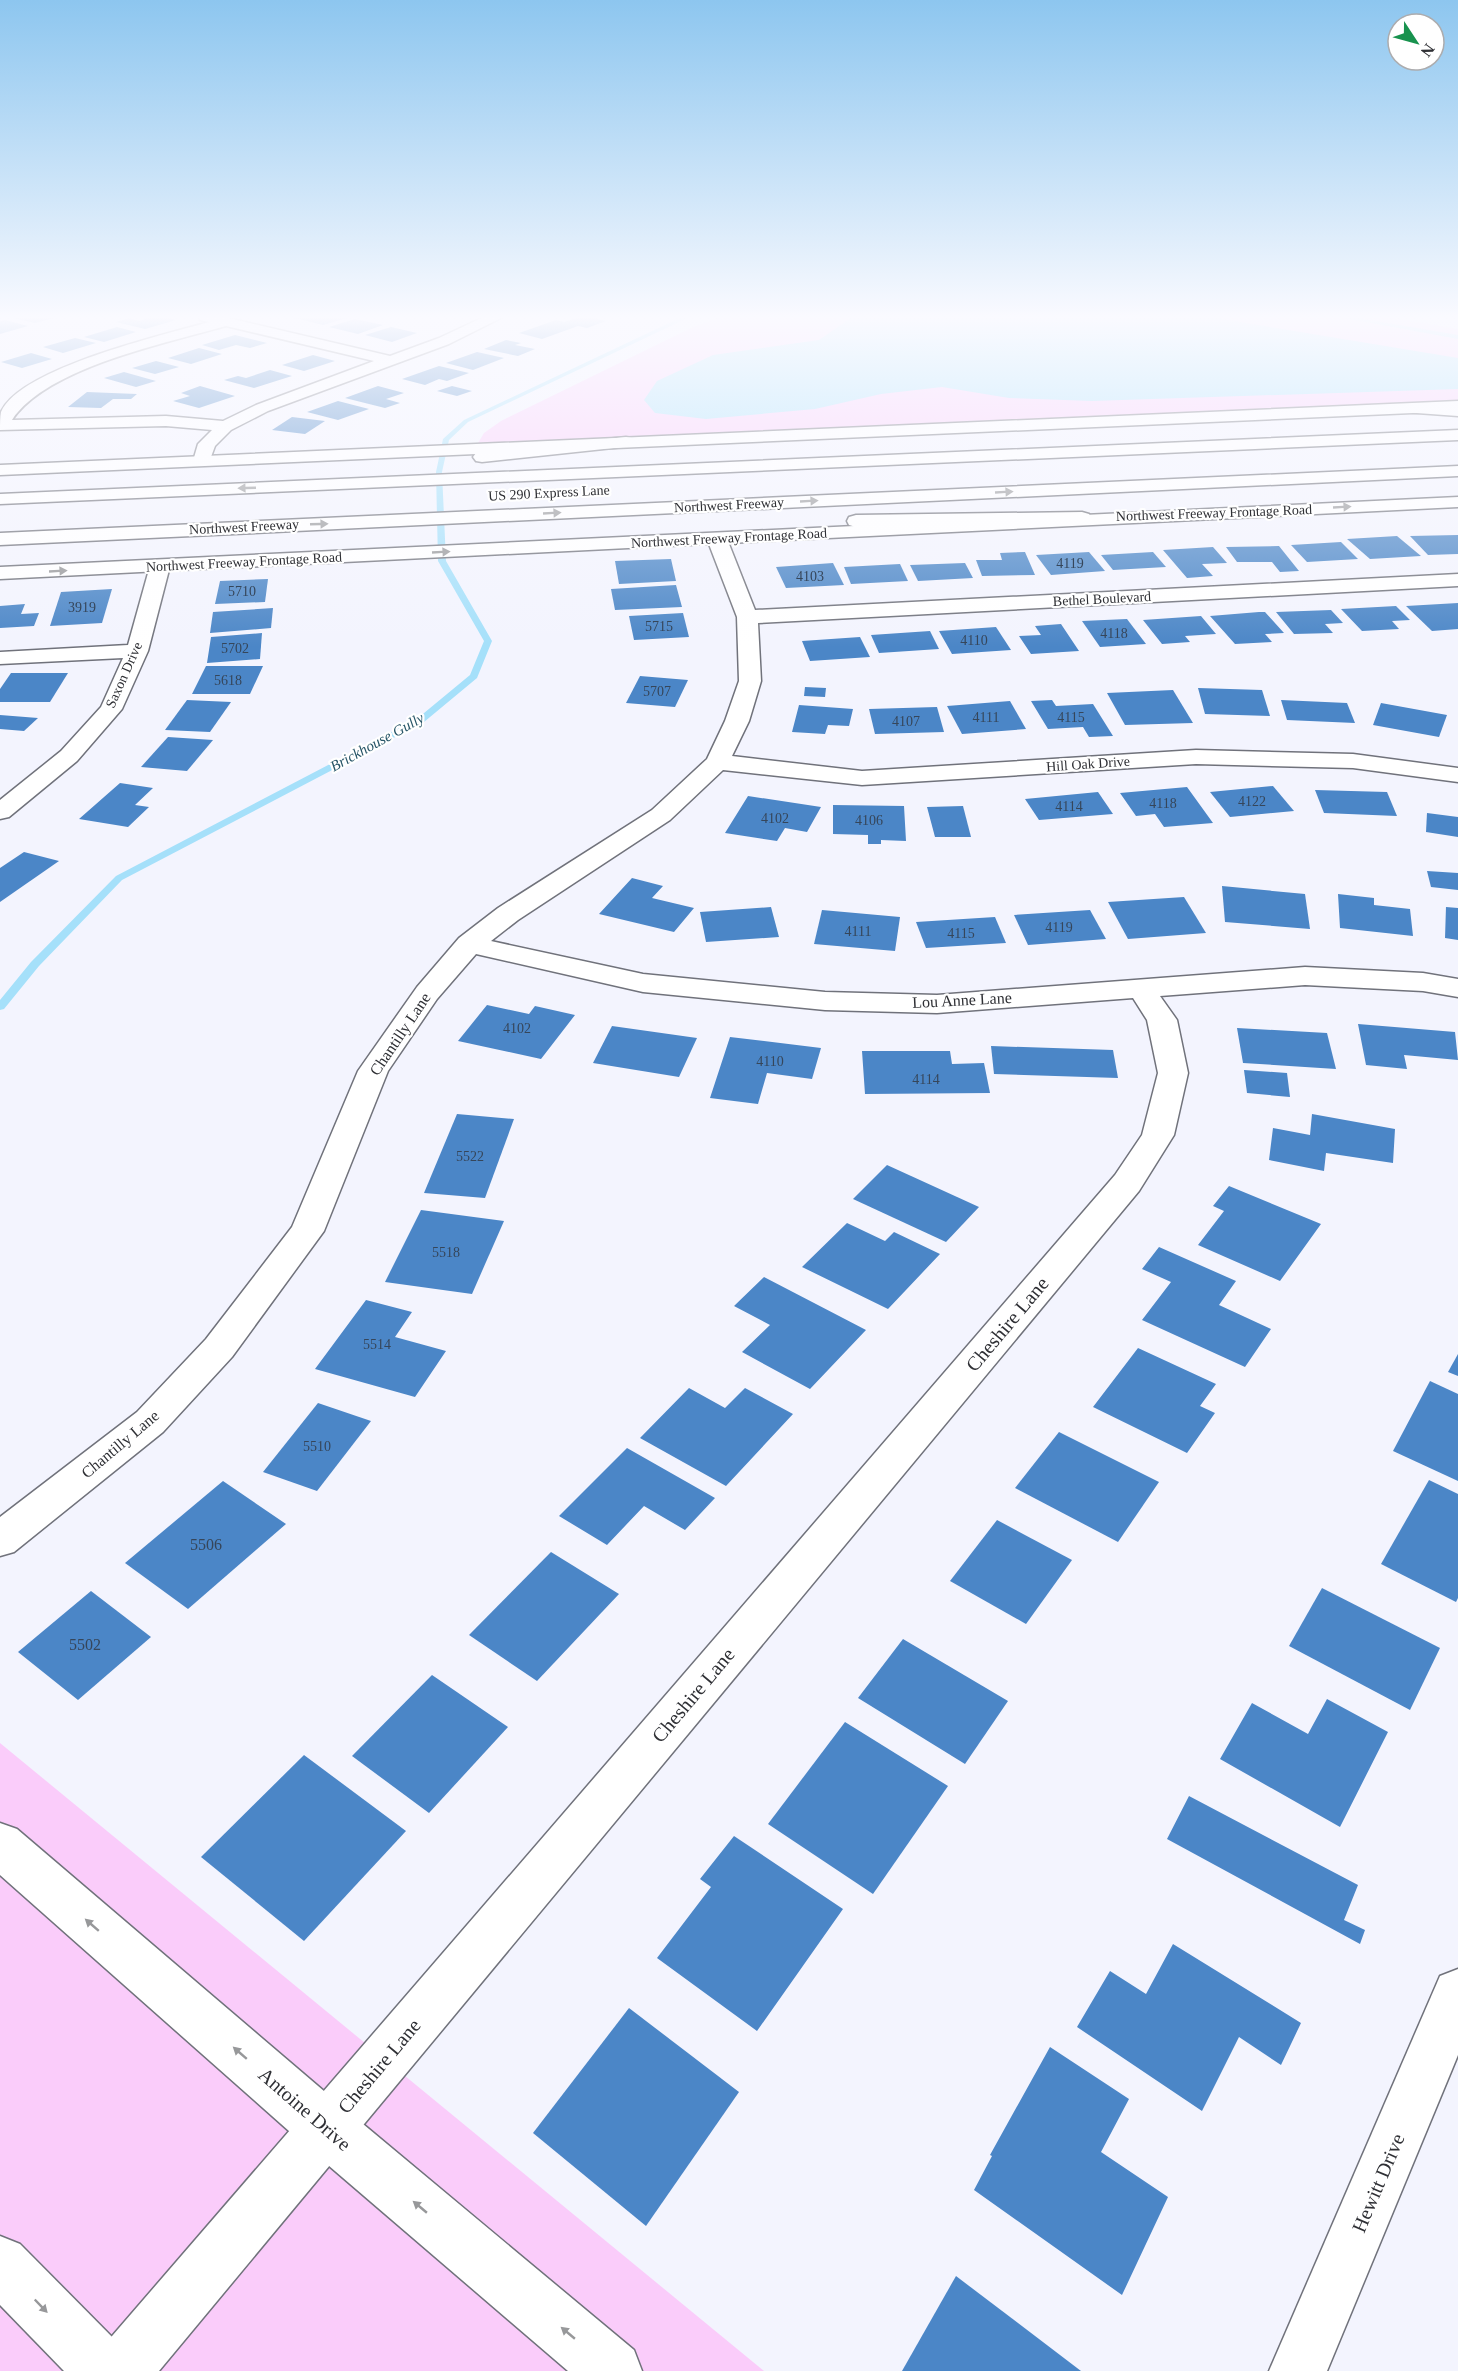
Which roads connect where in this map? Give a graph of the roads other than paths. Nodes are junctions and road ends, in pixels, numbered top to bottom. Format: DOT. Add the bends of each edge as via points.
graph roads {
  1 [pos="221,426"];
  2 [pos="225,426"];
  3 [pos="1014,426"];
  4 [pos="1458,435"];
  5 [pos="1458,452"];
  6 [pos="1422,454"];
  7 [pos="390,458"];
  8 [pos="202,461"];
  9 [pos="0,470"];
  10 [pos="1458,471"];
  11 [pos="0,489"];
  12 [pos="0,499"];
  13 [pos="1458,502"];
  14 [pos="1082,518"];
  15 [pos="0,538"];
  16 [pos="386,538"];
  17 [pos="717,539"];
  18 [pos="496,542"];
  19 [pos="160,566"];
  20 [pos="0,573"];
  21 [pos="1458,580"];
  22 [pos="747,617"];
  23 [pos="137,651"];
  24 [pos="0,658"];
  25 [pos="717,762"];
  26 [pos="1458,775"];
  27 [pos="0,812"];
  28 [pos="470,944"];
  29 [pos="1141,987"];
  30 [pos="1458,988"];
  31 [pos="0,1540"];
  32 [pos="0,1845"];
  33 [pos="1458,1994"];
  34 [pos="326,2128"];
  35 [pos="0,2264"];
  36 [pos="104,2371"];
  37 [pos="121,2371"];
  38 [pos="613,2371"];
  39 [pos="1298,2371"];
  1 -- 2 [label="main road"];
  2 -- 8 [label="main road" via="207,444"];
  3 -- 7 [label="main road" via="626,442"];
  4 -- 12 [label="main road, one-way"];
  5 -- 6 [label="main road"];
  7 -- 8 [label="main road"];
  7 -- 11 [label="main road"];
  8 -- 9 [label="main road"];
  16 -- 10 [label="main road, Northwest Freeway, one-way" via="493,516"];
  14 -- 13 [label="main road, Northwest Freeway Frontage Road, one-way"];
  14 -- 17 [label="main road, Northwest Freeway Frontage Road"];
  14 -- 18 [label="main road" via="846,521"];
  15 -- 16 [label="main road, one-way" via="72,535 142,546"];
  16 -- 18 [label="main road, Northwest Freeway Frontage Road, one-way"];
  16 -- 19 [label="main road, Northwest Freeway Frontage Road"];
  17 -- 18 [label="main road, Northwest Freeway Frontage Road"];
  17 -- 22 [label="main road, Chantilly Lane"];
  20 -- 19 [label="main road, Northwest Freeway Frontage Road, one-way"];
  19 -- 23 [label="main road, Saxon Drive"];
  21 -- 22 [label="main road, Bethel Boulevard"];
  22 -- 25 [label="main road, Chantilly Lane" via="750,681 737,721"];
  23 -- 24 [label="main road"];
  23 -- 27 [label="main road, Saxon Drive" via="111,709 69,756"];
  25 -- 26 [label="main road, Hill Oak Drive" via="862,778 1196,757 1353,761"];
  25 -- 28 [label="main road, Chantilly Lane" via="661,815 508,914"];
  28 -- 29 [label="main road, Lou Anne Lane" via="643,983 825,1001 937,1004"];
  28 -- 31 [label="main road, Chantilly Lane" via="427,993 373,1071 307,1231 219,1348 150,1422"];
  29 -- 30 [label="main road, Lou Anne Lane" via="1305,976 1423,982"];
  29 -- 34 [label="main road, Cheshire Lane" via="1162,1020 1173,1073 1158,1135 1127,1183"];
  34 -- 32 [label="main road, Antoine Drive, one-way"];
  33 -- 39 [label="main road, Hewitt Drive"];
  34 -- 37 [label="main road, Cheshire Lane"];
  38 -- 34 [label="main road, Antoine Drive, one-way"];
  35 -- 36 [label="main road, one-way"];
}
